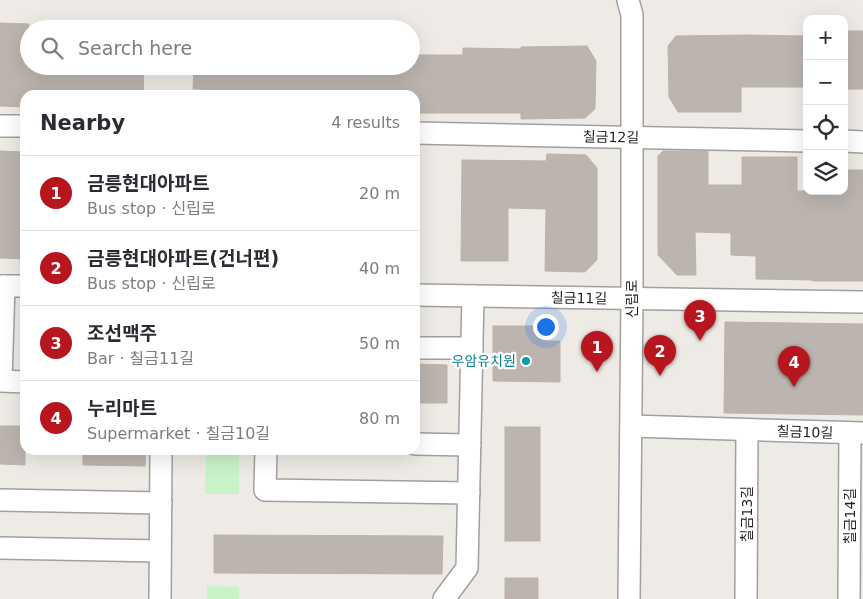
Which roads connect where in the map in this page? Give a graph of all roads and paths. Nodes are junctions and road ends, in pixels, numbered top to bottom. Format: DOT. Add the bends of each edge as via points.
graph roads {
  1 [pos="628,0"];
  2 [pos="0,126"];
  3 [pos="20,126"];
  4 [pos="420,134"];
  5 [pos="632,137"];
  6 [pos="803,141"];
  7 [pos="848,142"];
  8 [pos="863,142"];
  9 [pos="10,286"];
  10 [pos="420,294"];
  11 [pos="473,296"];
  12 [pos="632,299"];
  13 [pos="863,302"];
  14 [pos="1,341"];
  15 [pos="420,348"];
  16 [pos="472,348"];
  17 [pos="1,381"];
  18 [pos="20,382"];
  19 [pos="631,426"];
  20 [pos="747,430"];
  21 [pos="856,433"];
  22 [pos="420,444"];
  23 [pos="470,445"];
  24 [pos="162,455"];
  25 [pos="266,455"];
  26 [pos="469,493"];
  27 [pos="0,500"];
  28 [pos="161,503"];
  29 [pos="0,548"];
  30 [pos="160,551"];
  31 [pos="160,599"];
  32 [pos="444,599"];
  33 [pos="629,599"];
  34 [pos="746,599"];
  35 [pos="849,599"];
  1 -- 5 [label="street, 신립로" via="632,15"];
  2 -- 3 [label="street"];
  4 -- 5 [label="street, 칠금12길"];
  5 -- 6 [label="street, 칠금12길"];
  5 -- 12 [label="street, 신립로"];
  7 -- 8 [label="street"];
  9 -- 14 [label="street"];
  10 -- 11 [label="street, 칠금11길"];
  11 -- 12 [label="street, 칠금11길"];
  11 -- 16 [label="street"];
  12 -- 13 [label="street, 칠금11길"];
  12 -- 19 [label="street, 신립로"];
  14 -- 17 [label="street"];
  15 -- 16 [label="street"];
  16 -- 23 [label="street"];
  17 -- 18 [label="street"];
  19 -- 20 [label="street, 칠금10길"];
  19 -- 33 [label="street, 신립로"];
  20 -- 21 [label="street, 칠금10길"];
  20 -- 34 [label="street, 칠금13길"];
  21 -- 35 [label="street, 칠금14길"];
  22 -- 23 [label="street"];
  23 -- 26 [label="street"];
  24 -- 28 [label="street"];
  25 -- 26 [label="street" via="265,490"];
  26 -- 32 [label="street" via="468,568"];
  27 -- 28 [label="street"];
  28 -- 30 [label="street"];
  29 -- 30 [label="street"];
  30 -- 31 [label="street"];
}
